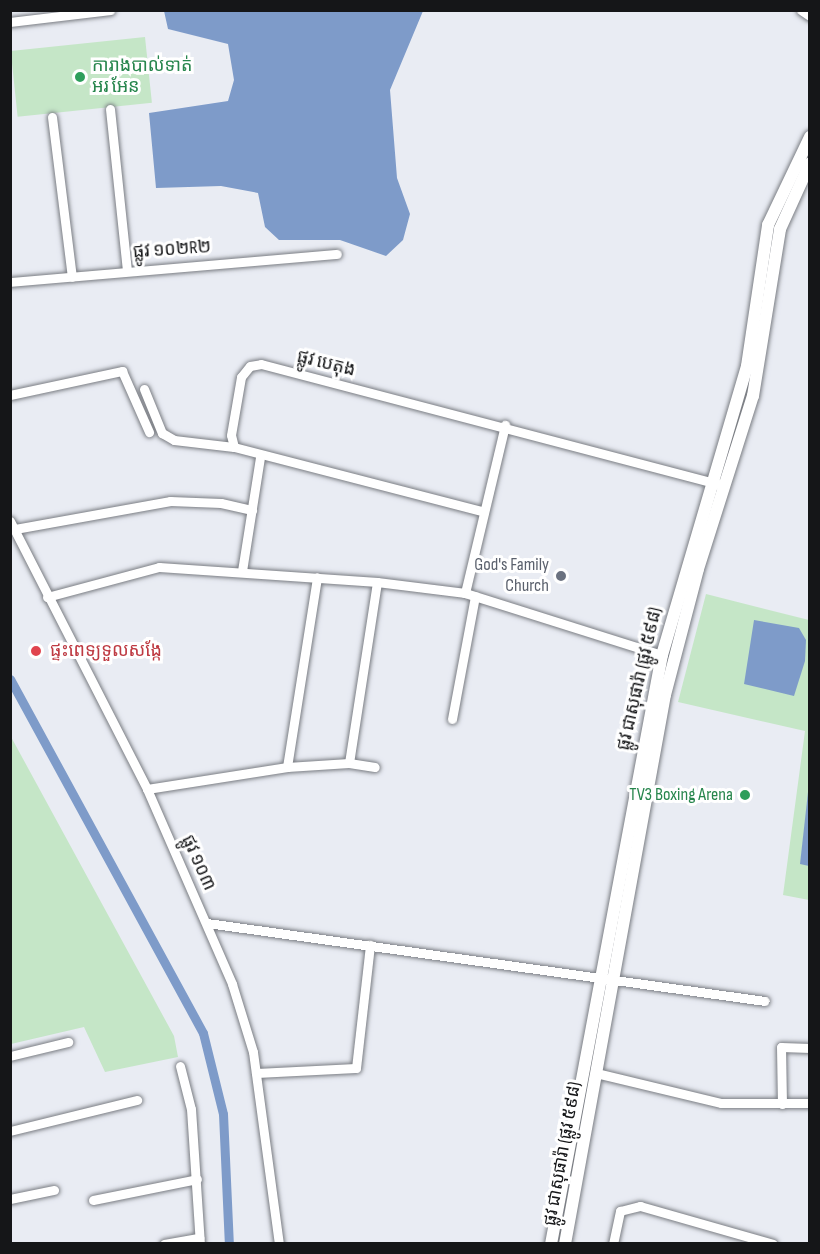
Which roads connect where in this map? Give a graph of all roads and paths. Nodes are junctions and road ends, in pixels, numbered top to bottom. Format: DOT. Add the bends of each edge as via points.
graph roads {
  1 [pos="110,10"];
  2 [pos="801,10"];
  3 [pos="42,14"];
  4 [pos="810,16"];
  5 [pos="10,21"];
  6 [pos="110,109"];
  7 [pos="52,117"];
  8 [pos="810,137"];
  9 [pos="810,163"];
  10 [pos="337,254"];
  11 [pos="127,270"];
  12 [pos="72,277"];
  13 [pos="10,282"];
  14 [pos="144,389"];
  15 [pos="10,395"];
  16 [pos="505,425"];
  17 [pos="149,432"];
  18 [pos="234,447"];
  19 [pos="260,457"];
  20 [pos="718,483"];
  21 [pos="252,510"];
  22 [pos="482,511"];
  23 [pos="13,525"];
  24 [pos="242,571"];
  25 [pos="316,577"];
  26 [pos="377,582"];
  27 [pos="470,594"];
  28 [pos="47,597"];
  29 [pos="662,655"];
  30 [pos="452,719"];
  31 [pos="349,764"];
  32 [pos="287,767"];
  33 [pos="375,767"];
  34 [pos="638,770"];
  35 [pos="651,772"];
  36 [pos="147,789"];
  37 [pos="207,922"];
  38 [pos="370,945"];
  39 [pos="600,979"];
  40 [pos="613,981"];
  41 [pos="765,1001"];
  42 [pos="68,1042"];
  43 [pos="810,1048"];
  44 [pos="10,1056"];
  45 [pos="180,1066"];
  46 [pos="256,1073"];
  47 [pos="596,1073"];
  48 [pos="137,1100"];
  49 [pos="810,1103"];
  50 [pos="782,1104"];
  51 [pos="573,1122"];
  52 [pos="587,1125"];
  53 [pos="10,1131"];
  54 [pos="197,1179"];
  55 [pos="54,1190"];
  56 [pos="10,1199"];
  57 [pos="93,1200"];
  58 [pos="200,1241"];
  59 [pos="164,1244"];
  60 [pos="279,1244"];
  61 [pos="551,1244"];
  62 [pos="565,1244"];
  63 [pos="613,1244"];
  64 [pos="773,1244"];
  1 -- 3 [label="street"];
  2 -- 4 [label="street"];
  3 -- 5 [label="street"];
  6 -- 11 [label="street"];
  7 -- 12 [label="street"];
  8 -- 20 [label="main road, ផ្លូវ ជាសុផារ៉ា (ផ្លូវ ៥៩៨)" via="768,225 747,366"];
  9 -- 20 [label="main road, ផ្លូវ ជាសុផារ៉ា (ផ្លូវ ៥៩៨)" via="780,229 759,368"];
  10 -- 11 [label="street, ផ្លូវ ១០២R២"];
  11 -- 12 [label="street, ផ្លូវ ១០២R២"];
  12 -- 13 [label="street, ផ្លូវ ១០២R២"];
  14 -- 18 [label="street" via="162,434 174,440"];
  15 -- 17 [label="street" via="122,371"];
  16 -- 18 [label="street, ផ្លូវ បេតុង" via="261,364 250,366 241,377 231,435"];
  16 -- 20 [label="street, ផ្លូវ បេតុង"];
  16 -- 22 [label="street"];
  18 -- 19 [label="street"];
  19 -- 21 [label="street"];
  19 -- 22 [label="street"];
  20 -- 29 [label="main road, ផ្លូវ ជាសុផារ៉ា (ផ្លូវ ៥៩៨)"];
  20 -- 35 [label="main road, ផ្លូវ ជាសុផារ៉ា (ផ្លូវ ៥៩៨)"];
  21 -- 23 [label="street" via="221,503 170,501"];
  21 -- 24 [label="street"];
  22 -- 27 [label="street"];
  23 -- 28 [label="street, ផ្លូវ ១០៣"];
  24 -- 25 [label="street"];
  24 -- 28 [label="street" via="159,567"];
  25 -- 26 [label="street"];
  25 -- 32 [label="street"];
  26 -- 27 [label="street"];
  26 -- 31 [label="street"];
  27 -- 29 [label="street"];
  27 -- 30 [label="street"];
  28 -- 36 [label="street, ផ្លូវ ១០៣"];
  29 -- 34 [label="main road, ផ្លូវ ជាសុផារ៉ា (ផ្លូវ ៥៩៨)"];
  31 -- 32 [label="street"];
  31 -- 33 [label="street"];
  32 -- 36 [label="street"];
  34 -- 35 [label="main road"];
  34 -- 39 [label="main road, ផ្លូវ ជាសុផារ៉ា (ផ្លូវ ៥៩៨)"];
  35 -- 40 [label="main road, ផ្លូវ ជាសុផារ៉ា (ផ្លូវ ៥៩៨)"];
  36 -- 37 [label="street, ផ្លូវ ១០៣"];
  37 -- 38 [label="street"];
  37 -- 46 [label="street, ផ្លូវ ១០៣" via="243,1013"];
  38 -- 39 [label="street"];
  38 -- 46 [label="street" via="356,1068"];
  39 -- 40 [label="street"];
  39 -- 51 [label="main road, ផ្លូវ ជាសុផារ៉ា (ផ្លូវ ៥៩៨)"];
  40 -- 41 [label="street"];
  40 -- 47 [label="main road, ផ្លូវ ជាសុផារ៉ា (ផ្លូវ ៥៩៨)"];
  42 -- 44 [label="street"];
  43 -- 50 [label="street" via="781,1047"];
  45 -- 54 [label="street" via="191,1109"];
  46 -- 60 [label="street, ផ្លូវ ១០៣"];
  47 -- 50 [label="street" via="721,1103"];
  47 -- 52 [label="main road, ផ្លូវ ជាសុផារ៉ា (ផ្លូវ ៥៩៨)"];
  48 -- 53 [label="street"];
  49 -- 50 [label="street"];
  51 -- 52 [label="main road"];
  51 -- 61 [label="main road, ផ្លូវ ជាសុផារ៉ា (ផ្លូវ ៥៩៨)"];
  52 -- 62 [label="main road, ផ្លូវ ជាសុផារ៉ា (ផ្លូវ ៥៩៨)"];
  54 -- 57 [label="street"];
  54 -- 58 [label="street"];
  55 -- 56 [label="street"];
  58 -- 59 [label="street"];
  63 -- 64 [label="street" via="620,1211 640,1206"];
}
